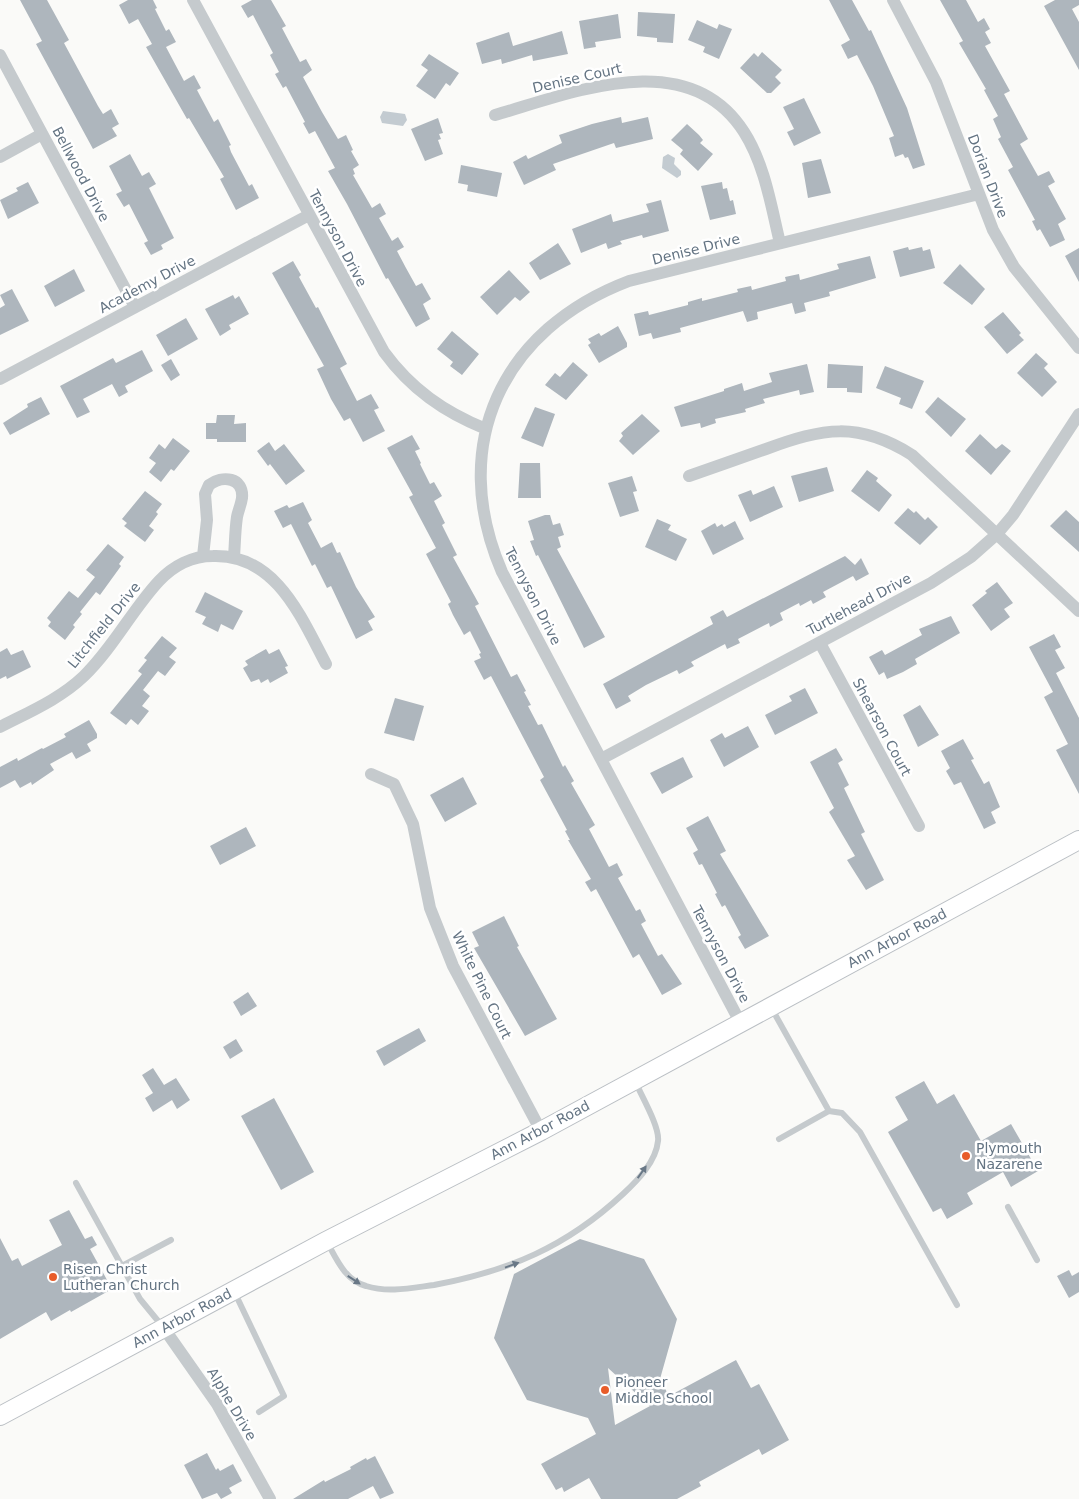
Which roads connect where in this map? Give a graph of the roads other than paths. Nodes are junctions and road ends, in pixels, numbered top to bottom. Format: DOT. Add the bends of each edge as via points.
graph roads {
  1 [pos="194,0"];
  2 [pos="893,0"];
  3 [pos="0,55"];
  4 [pos="495,115"];
  5 [pos="42,134"];
  6 [pos="0,157"];
  7 [pos="978,194"];
  8 [pos="309,215"];
  9 [pos="780,243"];
  10 [pos="135,307"];
  11 [pos="1079,348"];
  12 [pos="0,379"];
  13 [pos="1079,414"];
  14 [pos="486,429"];
  15 [pos="689,476"];
  16 [pos="997,534"];
  17 [pos="203,556"];
  18 [pos="234,557"];
  19 [pos="1079,611"];
  20 [pos="820,643"];
  21 [pos="326,664"];
  22 [pos="0,727"];
  23 [pos="601,759"];
  24 [pos="371,774"];
  25 [pos="918,826"];
  26 [pos="1079,840"];
  27 [pos="770,1006"];
  28 [pos="740,1022"];
  29 [pos="634,1079"];
  30 [pos="829,1111"];
  31 [pos="541,1131"];
  32 [pos="779,1138"];
  33 [pos="76,1183"];
  34 [pos="1008,1207"];
  35 [pos="171,1240"];
  36 [pos="326,1241"];
  37 [pos="1037,1260"];
  38 [pos="122,1266"];
  39 [pos="233,1290"];
  40 [pos="958,1305"];
  41 [pos="163,1327"];
  42 [pos="259,1412"];
  43 [pos="0,1416"];
  44 [pos="270,1499"];
  1 -- 8 [label="street, Tennyson Drive"];
  2 -- 7 [label="street, Dorian Drive" via="936,82"];
  3 -- 5 [label="street, Bellwood Drive"];
  4 -- 9 [label="street, Denise Court" via="613,82 649,80 688,88 718,105 743,130 763,176"];
  5 -- 6 [label="street"];
  5 -- 10 [label="street, Bellwood Drive"];
  7 -- 9 [label="street, Denise Drive"];
  7 -- 11 [label="street, Dorian Drive" via="1014,267"];
  8 -- 10 [label="street, Academy Drive"];
  8 -- 14 [label="street, Tennyson Drive" via="374,336 394,366 436,404"];
  9 -- 14 [label="street, Denise Drive" via="630,281 578,304 547,329 516,363 497,396"];
  10 -- 12 [label="street, Academy Drive"];
  13 -- 16 [label="street, Turtlehead Drive"];
  14 -- 23 [label="street, Tennyson Drive" via="480,491 491,547"];
  15 -- 16 [label="street" via="804,435 834,430 861,432 894,444 912,455"];
  16 -- 19 [label="street"];
  16 -- 20 [label="street, Turtlehead Drive" via="971,557 931,583"];
  17 -- 18 [label="street, Litchfield Drive"];
  17 -- 18 [label="street" via="207,520 205,494 208,485 224,478 241,487"];
  17 -- 22 [label="street, Litchfield Drive" via="179,565 161,579 95,664 75,684"];
  18 -- 21 [label="street, Litchfield Drive" via="262,570 284,590"];
  20 -- 23 [label="street, Turtlehead Drive"];
  20 -- 25 [label="street, Shearson Court"];
  23 -- 28 [label="street, Tennyson Drive"];
  24 -- 31 [label="street, White Pine Court" via="394,784 413,824 430,908 453,966"];
  26 -- 27 [label="main road, Ann Arbor Road"];
  27 -- 28 [label="main road, Ann Arbor Road"];
  27 -- 30 [label="lane"];
  28 -- 29 [label="main road, Ann Arbor Road"];
  29 -- 31 [label="main road, Ann Arbor Road"];
  36 -- 29 [label="lane, one-way" via="350,1279 382,1290 455,1281 493,1272 540,1253 574,1235 635,1183 656,1149 658,1139"];
  30 -- 32 [label="lane"];
  30 -- 40 [label="lane" via="842,1113 860,1132"];
  31 -- 36 [label="main road, Ann Arbor Road"];
  33 -- 38 [label="lane"];
  34 -- 37 [label="lane"];
  35 -- 38 [label="lane"];
  36 -- 39 [label="main road, Ann Arbor Road"];
  38 -- 41 [label="lane" via="140,1299"];
  39 -- 41 [label="main road, Ann Arbor Road"];
  39 -- 42 [label="lane" via="284,1396"];
  41 -- 43 [label="main road, Ann Arbor Road"];
  41 -- 44 [label="street, Alphe Drive" via="217,1404"];
}
